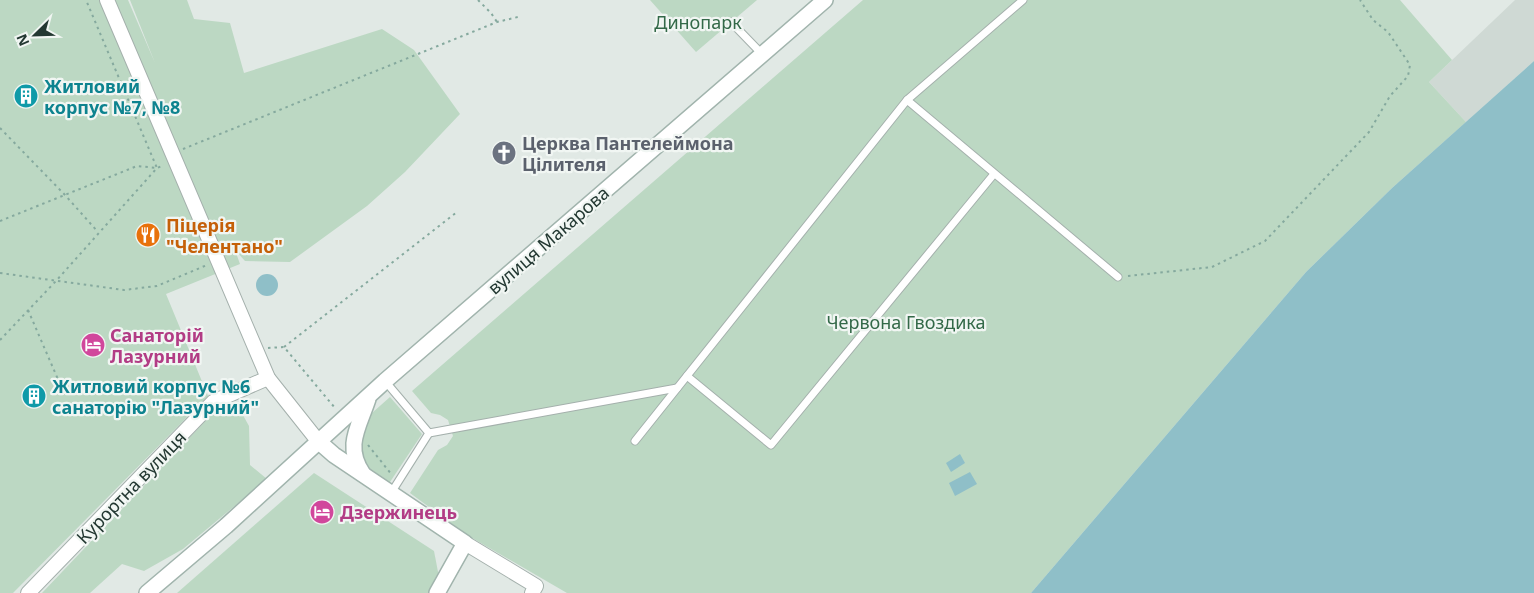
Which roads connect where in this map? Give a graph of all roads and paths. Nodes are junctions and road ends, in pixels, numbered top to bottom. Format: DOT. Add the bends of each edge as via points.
graph roads {
  1 [pos="86,0"];
  2 [pos="107,0"];
  3 [pos="478,0"];
  4 [pos="825,0"];
  5 [pos="1023,0"];
  6 [pos="1360,0"];
  7 [pos="518,17"];
  8 [pos="497,22"];
  9 [pos="731,22"];
  10 [pos="762,54"];
  11 [pos="906,100"];
  12 [pos="0,128"];
  13 [pos="174,157"];
  14 [pos="157,168"];
  15 [pos="994,174"];
  16 [pos="64,195"];
  17 [pos="457,212"];
  18 [pos="0,222"];
  19 [pos="98,232"];
  20 [pos="220,265"];
  21 [pos="0,273"];
  22 [pos="1118,277"];
  23 [pos="56,281"];
  24 [pos="28,310"];
  25 [pos="0,340"];
  26 [pos="284,348"];
  27 [pos="256,349"];
  28 [pos="688,376"];
  29 [pos="268,378"];
  30 [pos="386,381"];
  31 [pos="60,384"];
  32 [pos="677,388"];
  33 [pos="369,397"];
  34 [pos="344,419"];
  35 [pos="356,430"];
  36 [pos="428,433"];
  37 [pos="318,441"];
  38 [pos="635,441"];
  39 [pos="364,475"];
  40 [pos="394,488"];
  41 [pos="465,543"];
  42 [pos="534,589"];
  43 [pos="28,593"];
  44 [pos="147,593"];
  45 [pos="436,593"];
  1 -- 14 [label="path"];
  2 -- 13 [label="street"];
  3 -- 8 [label="path"];
  4 -- 10 [label="main road, вулиця Макарова"];
  5 -- 11 [label="lane"];
  6 -- 22 [label="path" via="1373,20 1388,32 1410,65 1408,76 1390,96 1369,132 1265,241 1212,266"];
  7 -- 8 [label="path"];
  8 -- 13 [label="path"];
  9 -- 10 [label="lane"];
  10 -- 30 [label="main road, вулиця Макарова"];
  11 -- 15 [label="lane"];
  11 -- 28 [label="lane"];
  12 -- 16 [label="path"];
  13 -- 14 [label="path"];
  13 -- 20 [label="street"];
  14 -- 16 [label="path" via="137,166"];
  14 -- 19 [label="path"];
  15 -- 22 [label="lane"];
  15 -- 28 [label="lane" via="771,445"];
  16 -- 18 [label="path"];
  16 -- 19 [label="path"];
  17 -- 26 [label="path"];
  19 -- 23 [label="path"];
  20 -- 23 [label="path" via="157,286 124,290"];
  20 -- 27 [label="street"];
  21 -- 23 [label="path"];
  23 -- 24 [label="path"];
  24 -- 25 [label="path"];
  24 -- 31 [label="path"];
  26 -- 27 [label="path"];
  26 -- 34 [label="path"];
  27 -- 29 [label="street"];
  28 -- 32 [label="lane"];
  29 -- 37 [label="street"];
  29 -- 43 [label="street, Курортна вулиця" via="213,402"];
  30 -- 33 [label="main road, вулиця Макарова"];
  30 -- 36 [label="lane"];
  32 -- 36 [label="lane"];
  32 -- 38 [label="lane"];
  33 -- 34 [label="main road, вулиця Макарова"];
  33 -- 35 [label="main road"];
  34 -- 37 [label="main road, вулиця Макарова"];
  35 -- 39 [label="main road" via="353,451"];
  35 -- 40 [label="path"];
  36 -- 40 [label="lane"];
  37 -- 39 [label="main road"];
  37 -- 44 [label="main road, вулиця Макарова"];
  39 -- 40 [label="main road"];
  40 -- 41 [label="main road"];
  41 -- 42 [label="street"];
  41 -- 45 [label="main road"];
}
